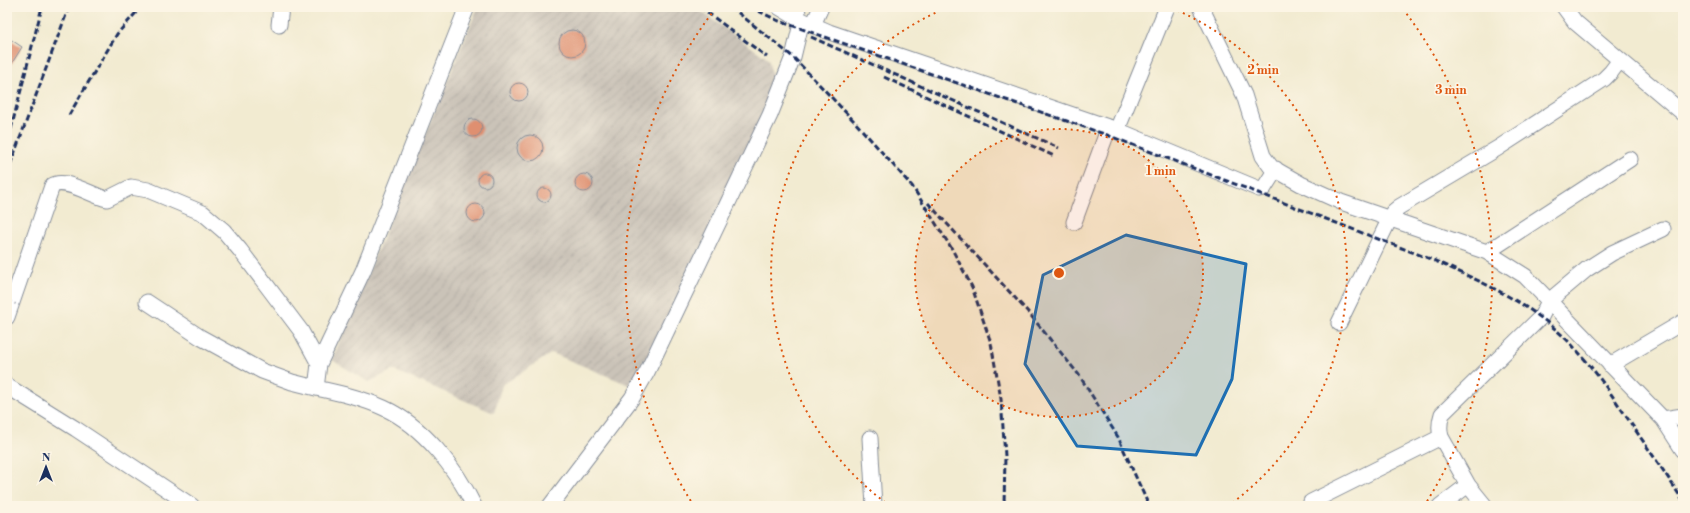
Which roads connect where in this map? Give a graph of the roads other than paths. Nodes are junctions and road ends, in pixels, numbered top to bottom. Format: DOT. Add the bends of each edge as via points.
graph roads {
  1 [pos="281,7"];
  2 [pos="467,7"];
  3 [pos="779,7"];
  4 [pos="821,7"];
  5 [pos="1168,7"];
  6 [pos="1201,7"];
  7 [pos="1564,7"];
  8 [pos="798,13"];
  9 [pos="279,25"];
  10 [pos="813,25"];
  11 [pos="1620,60"];
  12 [pos="1683,113"];
  13 [pos="1113,129"];
  14 [pos="1630,159"];
  15 [pos="1276,169"];
  16 [pos="1389,219"];
  17 [pos="1074,222"];
  18 [pos="1663,229"];
  19 [pos="1487,252"];
  20 [pos="1549,301"];
  21 [pos="147,302"];
  22 [pos="7,317"];
  23 [pos="1683,322"];
  24 [pos="1339,323"];
  25 [pos="320,364"];
  26 [pos="1610,365"];
  27 [pos="7,386"];
  28 [pos="316,388"];
  29 [pos="1683,416"];
  30 [pos="1663,419"];
  31 [pos="870,438"];
  32 [pos="1441,438"];
  33 [pos="1683,450"];
  34 [pos="1468,486"];
  35 [pos="1311,502"];
  36 [pos="192,506"];
  37 [pos="474,506"];
  38 [pos="550,506"];
  39 [pos="874,506"];
  40 [pos="1440,506"];
  41 [pos="1485,506"];
  1 -- 9 [label="street"];
  2 -- 25 [label="street" via="363,271"];
  3 -- 8 [label="street"];
  4 -- 10 [label="street"];
  5 -- 13 [label="street"];
  6 -- 15 [label="street" via="1244,95 1263,156 1271,167"];
  7 -- 11 [label="street" via="1575,22"];
  8 -- 10 [label="street"];
  8 -- 38 [label="street" via="800,28 793,57 770,115 647,372 632,398"];
  10 -- 13 [label="street"];
  11 -- 12 [label="street"];
  11 -- 16 [label="street" via="1604,79 1498,148 1399,207"];
  13 -- 15 [label="street" via="1259,189 1264,188"];
  13 -- 17 [label="street"];
  14 -- 19 [label="street"];
  15 -- 16 [label="street" via="1300,184"];
  16 -- 19 [label="street"];
  16 -- 24 [label="street"];
  18 -- 20 [label="street" via="1612,253 1587,269"];
  19 -- 20 [label="street" via="1525,276"];
  20 -- 26 [label="street"];
  20 -- 32 [label="street" via="1541,317 1442,414 1439,421"];
  21 -- 28 [label="street" via="200,337 262,371"];
  22 -- 25 [label="street" via="52,186 66,183 107,199 130,187 148,190 203,213 224,231 301,331"];
  23 -- 26 [label="street"];
  25 -- 28 [label="street"];
  26 -- 30 [label="street"];
  27 -- 36 [label="street"];
  28 -- 37 [label="street" via="385,408 414,426 435,447"];
  29 -- 30 [label="street"];
  30 -- 33 [label="street"];
  31 -- 39 [label="street"];
  32 -- 34 [label="street"];
  32 -- 35 [label="street"];
  34 -- 40 [label="street"];
  34 -- 41 [label="street"];
}
